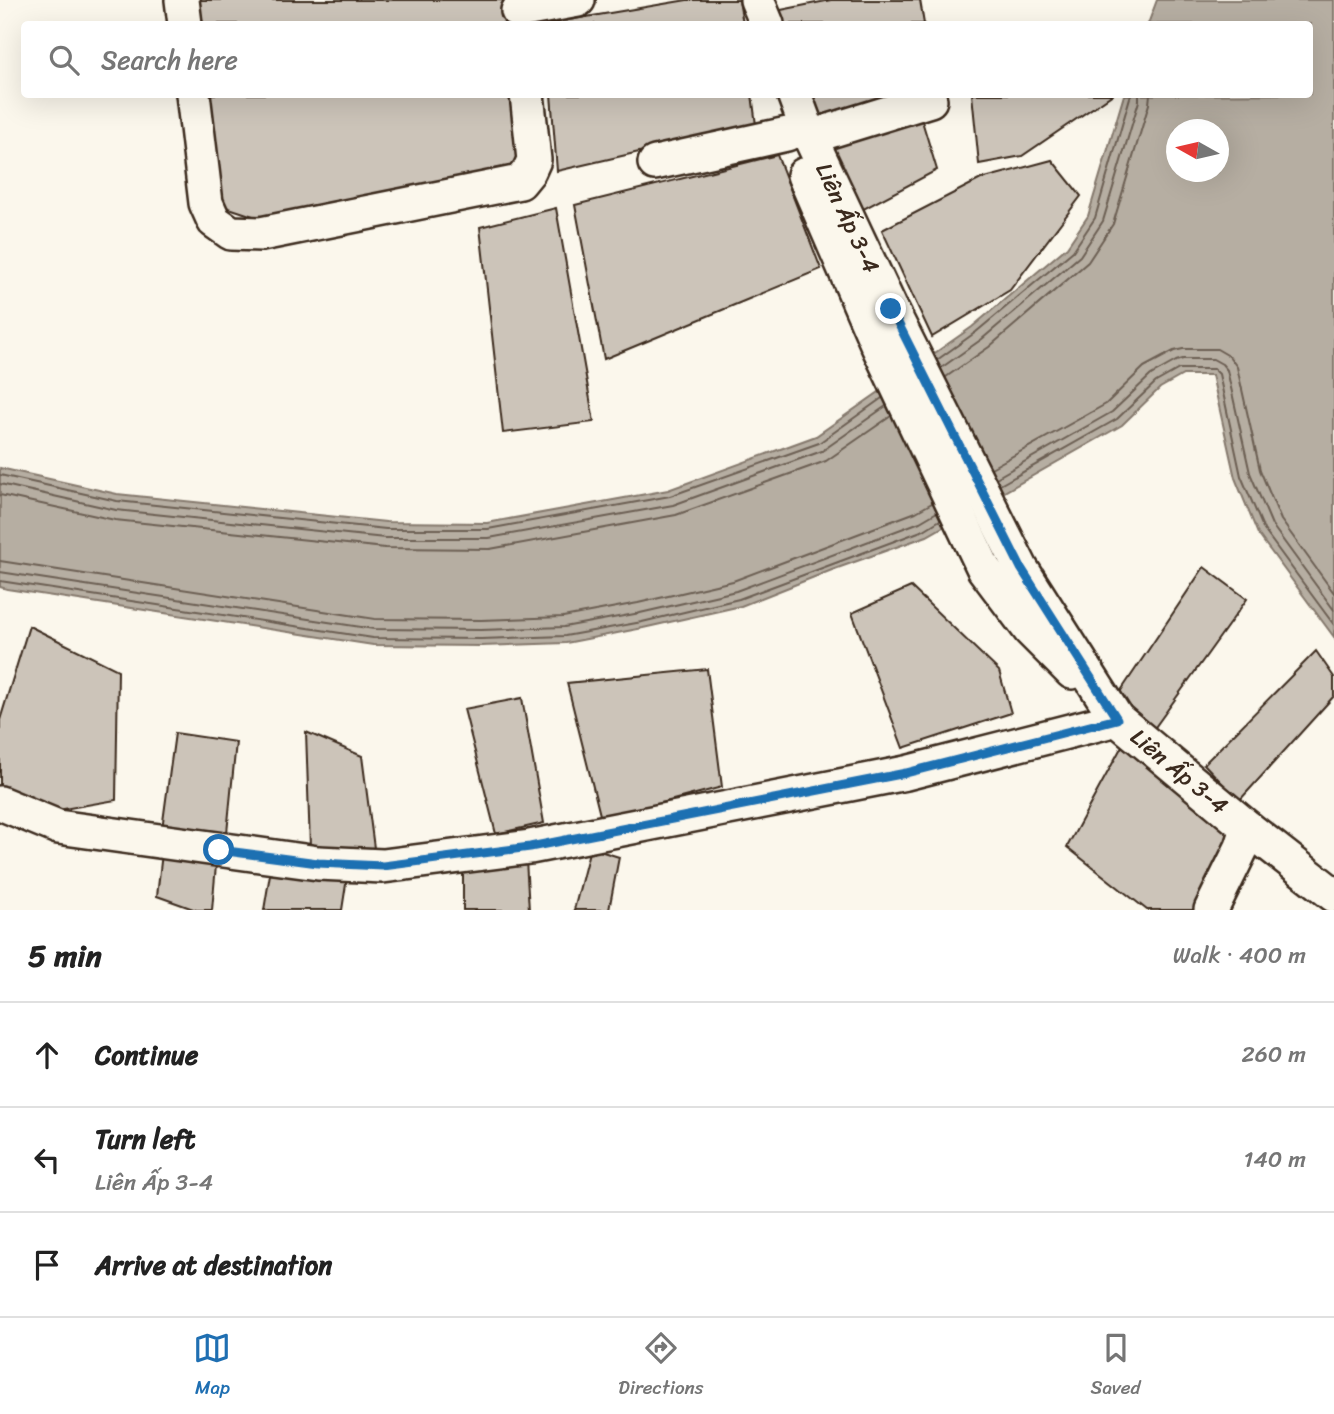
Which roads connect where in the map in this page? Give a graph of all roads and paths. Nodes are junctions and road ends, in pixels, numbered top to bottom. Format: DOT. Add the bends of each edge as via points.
graph roads {
  1 [pos="182,0"];
  2 [pos="579,0"];
  3 [pos="519,12"];
  4 [pos="185,21"];
  5 [pos="193,98"];
  6 [pos="527,98"];
  7 [pos="779,98"];
  8 [pos="794,98"];
  9 [pos="930,100"];
  10 [pos="798,135"];
  11 [pos="655,163"];
  12 [pos="1117,719"];
  13 [pos="0,803"];
  14 [pos="1248,828"];
  15 [pos="1334,894"];
  16 [pos="1211,910"];
  1 -- 4 [label="street"];
  2 -- 3 [label="street"];
  5 -- 6 [label="street" via="205,203 214,220 231,233 261,234 520,182 534,160"];
  7 -- 10 [label="street"];
  8 -- 10 [label="street, Liên Ấp 3-4"];
  9 -- 10 [label="street"];
  10 -- 11 [label="street"];
  10 -- 12 [label="street, Liên Ấp 3-4" via="1021,568"];
  10 -- 12 [label="street" via="878,346 984,569 1030,630"];
  12 -- 13 [label="street" via="906,773 530,847 383,866 318,863 58,827"];
  12 -- 14 [label="street, Liên Ấp 3-4"];
  14 -- 15 [label="street, Liên Ấp 3-4"];
  14 -- 16 [label="street"];
}
